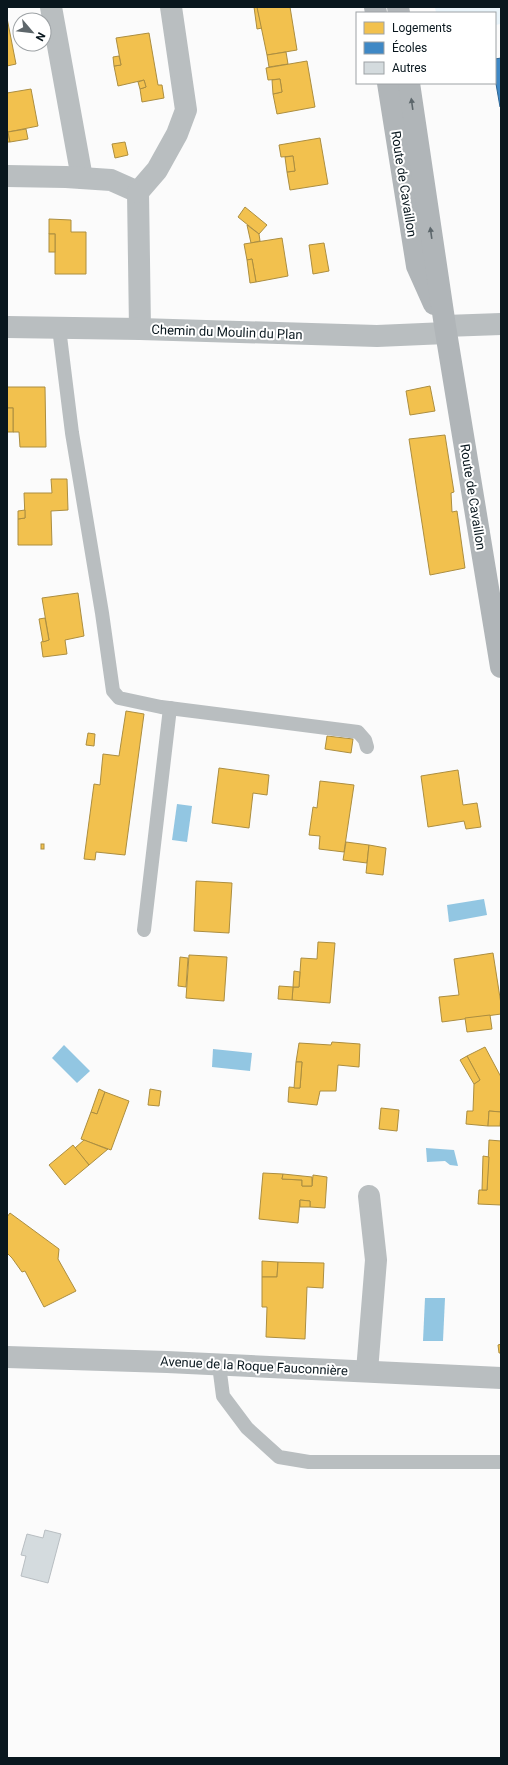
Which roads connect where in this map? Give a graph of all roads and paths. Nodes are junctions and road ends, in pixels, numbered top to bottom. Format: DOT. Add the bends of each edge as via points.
graph roads {
  1 [pos="51,7"];
  2 [pos="171,7"];
  3 [pos="388,84"];
  4 [pos="409,84"];
  5 [pos="7,176"];
  6 [pos="82,178"];
  7 [pos="138,192"];
  8 [pos="501,324"];
  9 [pos="7,327"];
  10 [pos="59,328"];
  11 [pos="140,329"];
  12 [pos="445,330"];
  13 [pos="501,667"];
  14 [pos="170,708"];
  15 [pos="367,747"];
  16 [pos="144,930"];
  17 [pos="369,1196"];
  18 [pos="7,1357"];
  19 [pos="219,1365"];
  20 [pos="367,1371"];
  21 [pos="501,1378"];
  22 [pos="501,1462"];
  1 -- 6 [label="street"];
  2 -- 7 [label="street" via="186,110 177,134 157,170"];
  3 -- 12 [label="main road, Route de Cavaillon" via="417,266"];
  12 -- 4 [label="main road, Route de Cavaillon, one-way"];
  5 -- 6 [label="street"];
  6 -- 7 [label="street" via="111,180"];
  7 -- 11 [label="street"];
  8 -- 12 [label="street, Chemin du Moulin du Plan"];
  9 -- 10 [label="street, Chemin du Moulin du Plan"];
  10 -- 11 [label="street, Chemin du Moulin du Plan"];
  10 -- 14 [label="lane" via="72,433 102,613 112,691 120,698"];
  11 -- 12 [label="street, Chemin du Moulin du Plan" via="377,336"];
  12 -- 13 [label="main road, Route de Cavaillon"];
  14 -- 15 [label="lane" via="358,732"];
  14 -- 16 [label="lane"];
  17 -- 20 [label="street" via="376,1260"];
  18 -- 19 [label="street, Avenue de la Roque Fauconnière"];
  19 -- 20 [label="street, Avenue de la Roque Fauconnière"];
  19 -- 22 [label="lane" via="223,1396 247,1428 279,1457 309,1462"];
  20 -- 21 [label="street, Avenue de la Roque Fauconnière"];
}
